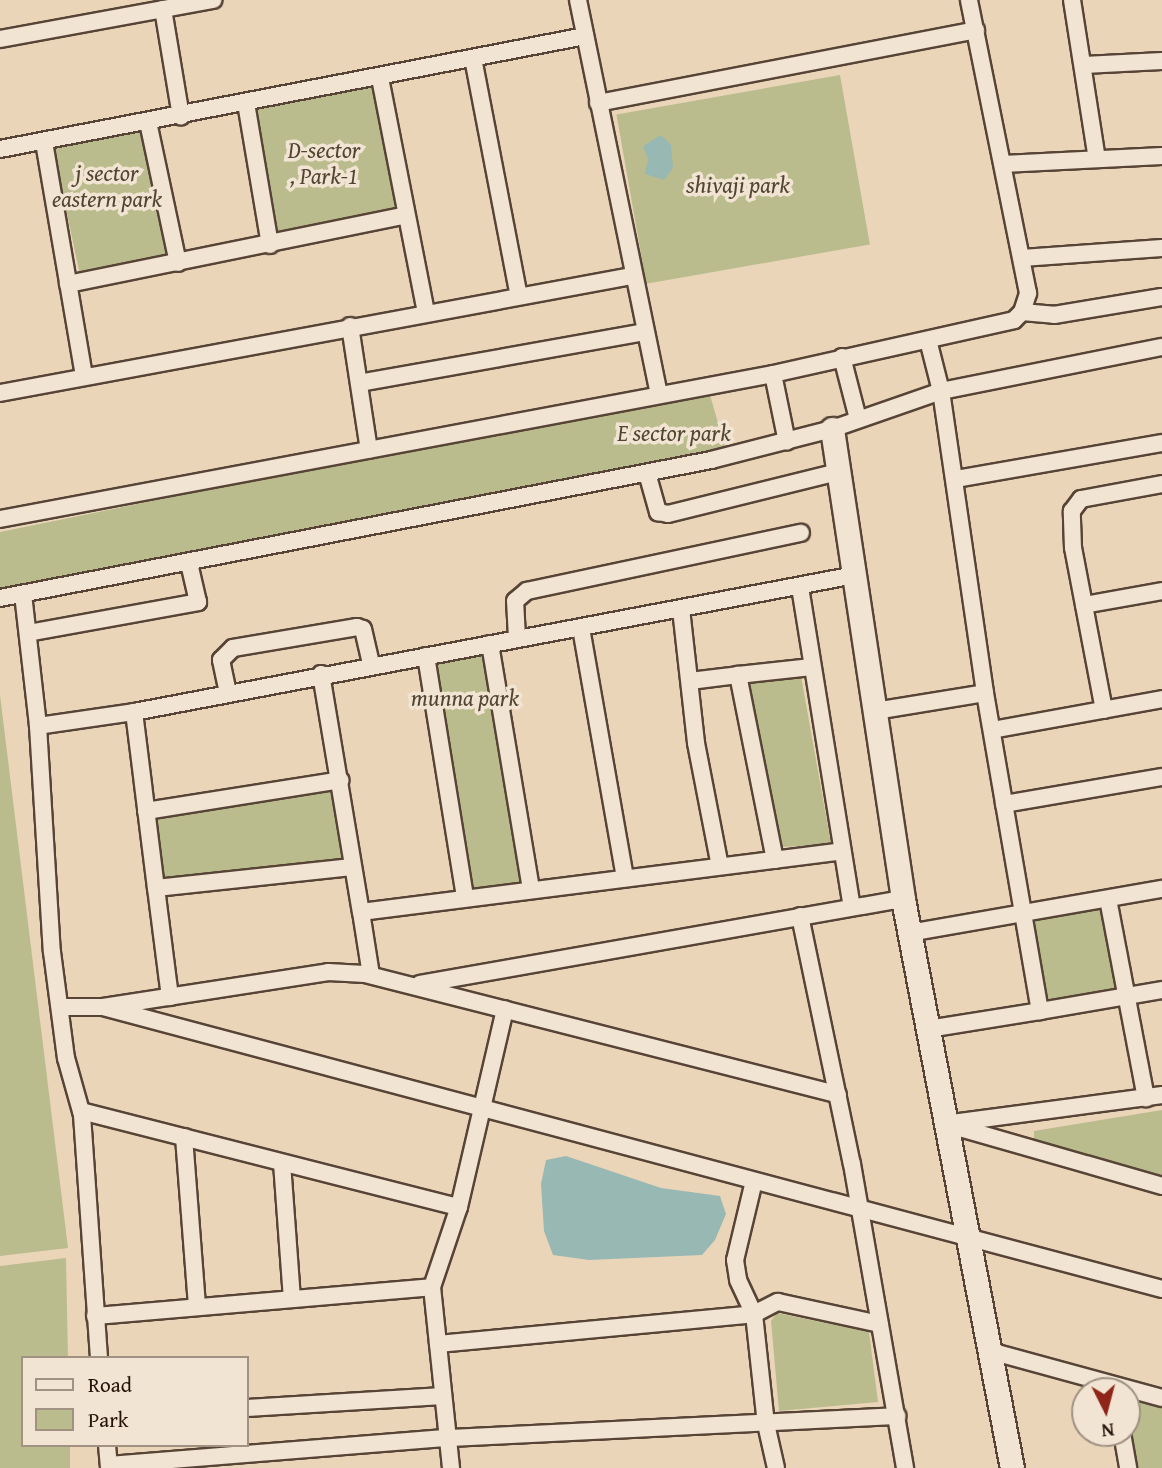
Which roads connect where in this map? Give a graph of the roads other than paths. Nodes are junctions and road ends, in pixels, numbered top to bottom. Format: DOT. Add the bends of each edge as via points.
graph roads {
  1 [pos="213,0"];
  2 [pos="578,0"];
  3 [pos="970,0"];
  4 [pos="1072,0"];
  5 [pos="163,9"];
  6 [pos="975,30"];
  7 [pos="585,36"];
  8 [pos="0,39"];
  9 [pos="473,58"];
  10 [pos="1162,61"];
  11 [pos="1084,65"];
  12 [pos="380,78"];
  13 [pos="246,103"];
  14 [pos="598,103"];
  15 [pos="181,116"];
  16 [pos="148,122"];
  17 [pos="44,142"];
  18 [pos="0,149"];
  19 [pos="1162,156"];
  20 [pos="1097,159"];
  21 [pos="1003,164"];
  22 [pos="406,215"];
  23 [pos="270,245"];
  24 [pos="1162,248"];
  25 [pos="1022,258"];
  26 [pos="178,263"];
  27 [pos="632,276"];
  28 [pos="68,284"];
  29 [pos="519,296"];
  30 [pos="1162,297"];
  31 [pos="1022,312"];
  32 [pos="426,313"];
  33 [pos="350,326"];
  34 [pos="645,332"];
  35 [pos="928,340"];
  36 [pos="1162,348"];
  37 [pos="842,357"];
  38 [pos="773,374"];
  39 [pos="84,375"];
  40 [pos="359,383"];
  41 [pos="942,391"];
  42 [pos="0,393"];
  43 [pos="659,393"];
  44 [pos="858,419"];
  45 [pos="832,429"];
  46 [pos="787,442"];
  47 [pos="1162,443"];
  48 [pos="369,450"];
  49 [pos="838,472"];
  50 [pos="647,473"];
  51 [pos="956,478"];
  52 [pos="1162,484"];
  53 [pos="0,519"];
  54 [pos="801,533"];
  55 [pos="189,562"];
  56 [pos="855,575"];
  57 [pos="800,587"];
  58 [pos="1162,591"];
  59 [pos="23,594"];
  60 [pos="0,598"];
  61 [pos="1084,605"];
  62 [pos="681,608"];
  63 [pos="581,628"];
  64 [pos="28,633"];
  65 [pos="517,638"];
  66 [pos="490,644"];
  67 [pos="426,656"];
  68 [pos="371,665"];
  69 [pos="813,667"];
  70 [pos="321,674"];
  71 [pos="738,675"];
  72 [pos="690,681"];
  73 [pos="228,693"];
  74 [pos="985,693"];
  75 [pos="1162,699"];
  76 [pos="1104,710"];
  77 [pos="875,711"];
  78 [pos="134,712"];
  79 [pos="38,726"];
  80 [pos="992,730"];
  81 [pos="1162,777"];
  82 [pos="341,780"];
  83 [pos="1004,804"];
  84 [pos="146,811"];
  85 [pos="842,851"];
  86 [pos="775,860"];
  87 [pos="720,866"];
  88 [pos="352,867"];
  89 [pos="625,878"];
  90 [pos="156,888"];
  91 [pos="1162,889"];
  92 [pos="531,890"];
  93 [pos="466,898"];
  94 [pos="903,899"];
  95 [pos="1108,899"];
  96 [pos="852,907"];
  97 [pos="361,912"];
  98 [pos="1023,912"];
  99 [pos="800,916"];
  100 [pos="909,933"];
  101 [pos="371,975"];
  102 [pos="414,985"];
  103 [pos="1162,990"];
  104 [pos="170,997"];
  105 [pos="1125,997"];
  106 [pos="62,1007"];
  107 [pos="103,1007"];
  108 [pos="505,1009"];
  109 [pos="1040,1011"];
  110 [pos="928,1029"];
  111 [pos="838,1095"];
  112 [pos="1154,1096"];
  113 [pos="482,1110"];
  114 [pos="81,1111"];
  115 [pos="946,1124"];
  116 [pos="184,1138"];
  117 [pos="282,1163"];
  118 [pos="754,1181"];
  119 [pos="1162,1186"];
  120 [pos="459,1206"];
  121 [pos="860,1212"];
  122 [pos="968,1236"];
  123 [pos="432,1287"];
  124 [pos="1162,1289"];
  125 [pos="292,1299"];
  126 [pos="197,1307"];
  127 [pos="754,1314"];
  128 [pos="95,1316"];
  129 [pos="880,1324"];
  130 [pos="438,1344"];
  131 [pos="990,1351"];
  132 [pos="99,1356"];
  133 [pos="1078,1377"];
  134 [pos="1141,1394"];
  135 [pos="443,1396"];
  136 [pos="1162,1398"];
  137 [pos="248,1408"];
  138 [pos="897,1416"];
  139 [pos="766,1424"];
  140 [pos="447,1438"];
  141 [pos="107,1447"];
  142 [pos="1124,1447"];
  143 [pos="109,1467"];
  144 [pos="451,1468"];
  145 [pos="776,1468"];
  146 [pos="905,1468"];
  147 [pos="1012,1468"];
  148 [pos="1128,1468"];
  1 -- 5 [label="street"];
  2 -- 7 [label="street"];
  3 -- 6 [label="street"];
  4 -- 11 [label="street"];
  5 -- 8 [label="street"];
  5 -- 15 [label="street"];
  6 -- 14 [label="street"];
  6 -- 21 [label="street"];
  7 -- 9 [label="street"];
  7 -- 14 [label="street"];
  9 -- 12 [label="street"];
  9 -- 29 [label="street"];
  10 -- 11 [label="street"];
  11 -- 20 [label="street"];
  12 -- 13 [label="street"];
  12 -- 22 [label="street"];
  13 -- 15 [label="street"];
  13 -- 23 [label="street"];
  14 -- 27 [label="street"];
  15 -- 16 [label="street"];
  16 -- 17 [label="street"];
  16 -- 26 [label="street"];
  17 -- 18 [label="street"];
  17 -- 28 [label="street"];
  19 -- 20 [label="street"];
  20 -- 21 [label="street"];
  21 -- 25 [label="street"];
  22 -- 23 [label="street"];
  22 -- 32 [label="street"];
  23 -- 26 [label="street"];
  24 -- 25 [label="street"];
  25 -- 31 [label="street" via="1028,293"];
  26 -- 28 [label="street"];
  27 -- 29 [label="street"];
  27 -- 34 [label="street"];
  28 -- 39 [label="street"];
  29 -- 32 [label="street"];
  30 -- 31 [label="street" via="1054,315"];
  31 -- 35 [label="street" via="1002,325"];
  32 -- 33 [label="street"];
  33 -- 39 [label="street"];
  33 -- 40 [label="street"];
  34 -- 40 [label="street"];
  34 -- 43 [label="street"];
  35 -- 37 [label="street"];
  35 -- 41 [label="street"];
  36 -- 41 [label="street"];
  37 -- 38 [label="street"];
  37 -- 44 [label="street"];
  38 -- 43 [label="street"];
  38 -- 46 [label="street"];
  39 -- 42 [label="street"];
  40 -- 48 [label="street"];
  41 -- 44 [label="street"];
  41 -- 51 [label="street"];
  43 -- 48 [label="street"];
  44 -- 45 [label="street"];
  45 -- 46 [label="street"];
  45 -- 49 [label="street"];
  46 -- 50 [label="street"];
  47 -- 51 [label="street"];
  48 -- 53 [label="street"];
  49 -- 50 [label="street" via="668,514 658,512"];
  49 -- 56 [label="street"];
  50 -- 55 [label="street"];
  51 -- 74 [label="street"];
  52 -- 61 [label="street" via="1091,496 1075,505 1072,540"];
  54 -- 65 [label="street" via="527,591 515,601"];
  55 -- 59 [label="street"];
  55 -- 64 [label="street" via="198,602"];
  56 -- 57 [label="street"];
  56 -- 77 [label="street"];
  57 -- 62 [label="street"];
  57 -- 69 [label="street"];
  58 -- 61 [label="street"];
  59 -- 60 [label="street"];
  59 -- 64 [label="street"];
  61 -- 76 [label="street"];
  62 -- 63 [label="street"];
  62 -- 72 [label="street"];
  63 -- 65 [label="street"];
  63 -- 89 [label="street"];
  64 -- 79 [label="street"];
  65 -- 66 [label="street"];
  66 -- 67 [label="street"];
  66 -- 92 [label="street"];
  67 -- 68 [label="street"];
  67 -- 93 [label="street"];
  68 -- 70 [label="street"];
  68 -- 73 [label="street" via="363,629 357,627 233,648 221,660"];
  69 -- 71 [label="street"];
  69 -- 85 [label="street"];
  70 -- 73 [label="street"];
  70 -- 82 [label="street"];
  71 -- 72 [label="street"];
  71 -- 86 [label="street"];
  72 -- 87 [label="street" via="695,743"];
  73 -- 78 [label="street"];
  74 -- 77 [label="street"];
  74 -- 80 [label="street"];
  75 -- 76 [label="street"];
  76 -- 80 [label="street"];
  77 -- 94 [label="street"];
  78 -- 79 [label="street"];
  78 -- 84 [label="street"];
  79 -- 106 [label="street" via="52,952"];
  80 -- 83 [label="street"];
  81 -- 83 [label="street"];
  82 -- 84 [label="street"];
  82 -- 88 [label="street"];
  83 -- 98 [label="street"];
  84 -- 90 [label="street"];
  85 -- 86 [label="street"];
  85 -- 96 [label="street"];
  86 -- 87 [label="street"];
  87 -- 89 [label="street"];
  88 -- 90 [label="street"];
  88 -- 97 [label="street"];
  89 -- 92 [label="street"];
  90 -- 104 [label="street"];
  91 -- 95 [label="street"];
  92 -- 93 [label="street"];
  93 -- 97 [label="street"];
  94 -- 96 [label="street"];
  94 -- 100 [label="street"];
  95 -- 98 [label="street"];
  95 -- 105 [label="street"];
  96 -- 99 [label="street"];
  97 -- 101 [label="street"];
  98 -- 100 [label="street"];
  98 -- 109 [label="street"];
  99 -- 102 [label="street"];
  99 -- 111 [label="street"];
  100 -- 110 [label="street"];
  101 -- 102 [label="street"];
  101 -- 104 [label="street" via="328,972"];
  102 -- 108 [label="street"];
  103 -- 105 [label="street"];
  104 -- 107 [label="street"];
  105 -- 109 [label="street"];
  105 -- 112 [label="street"];
  106 -- 107 [label="street"];
  106 -- 114 [label="street" via="66,1058"];
  107 -- 113 [label="street"];
  108 -- 111 [label="street"];
  108 -- 113 [label="street"];
  109 -- 110 [label="street"];
  110 -- 115 [label="street"];
  111 -- 121 [label="street"];
  112 -- 115 [label="street"];
  113 -- 118 [label="street"];
  113 -- 120 [label="street"];
  114 -- 116 [label="street"];
  114 -- 128 [label="street"];
  115 -- 119 [label="street"];
  115 -- 122 [label="street"];
  116 -- 117 [label="street"];
  116 -- 126 [label="street"];
  117 -- 120 [label="street"];
  117 -- 125 [label="street"];
  118 -- 121 [label="street"];
  118 -- 127 [label="street" via="735,1260 738,1280"];
  120 -- 123 [label="street"];
  121 -- 122 [label="street"];
  121 -- 129 [label="street"];
  122 -- 124 [label="street"];
  122 -- 131 [label="street"];
  123 -- 125 [label="street"];
  123 -- 130 [label="street"];
  125 -- 126 [label="street"];
  126 -- 128 [label="street"];
  127 -- 129 [label="street" via="778,1302"];
  127 -- 130 [label="street"];
  127 -- 139 [label="street"];
  128 -- 132 [label="street"];
  129 -- 138 [label="street"];
  130 -- 135 [label="street"];
  131 -- 133 [label="street"];
  131 -- 147 [label="street"];
  134 -- 136 [label="street"];
  135 -- 137 [label="street"];
  135 -- 140 [label="street"];
  138 -- 139 [label="street"];
  138 -- 146 [label="street"];
  139 -- 140 [label="street"];
  139 -- 145 [label="street"];
  140 -- 143 [label="street"];
  140 -- 144 [label="street"];
  141 -- 143 [label="street"];
  142 -- 148 [label="street"];
}
